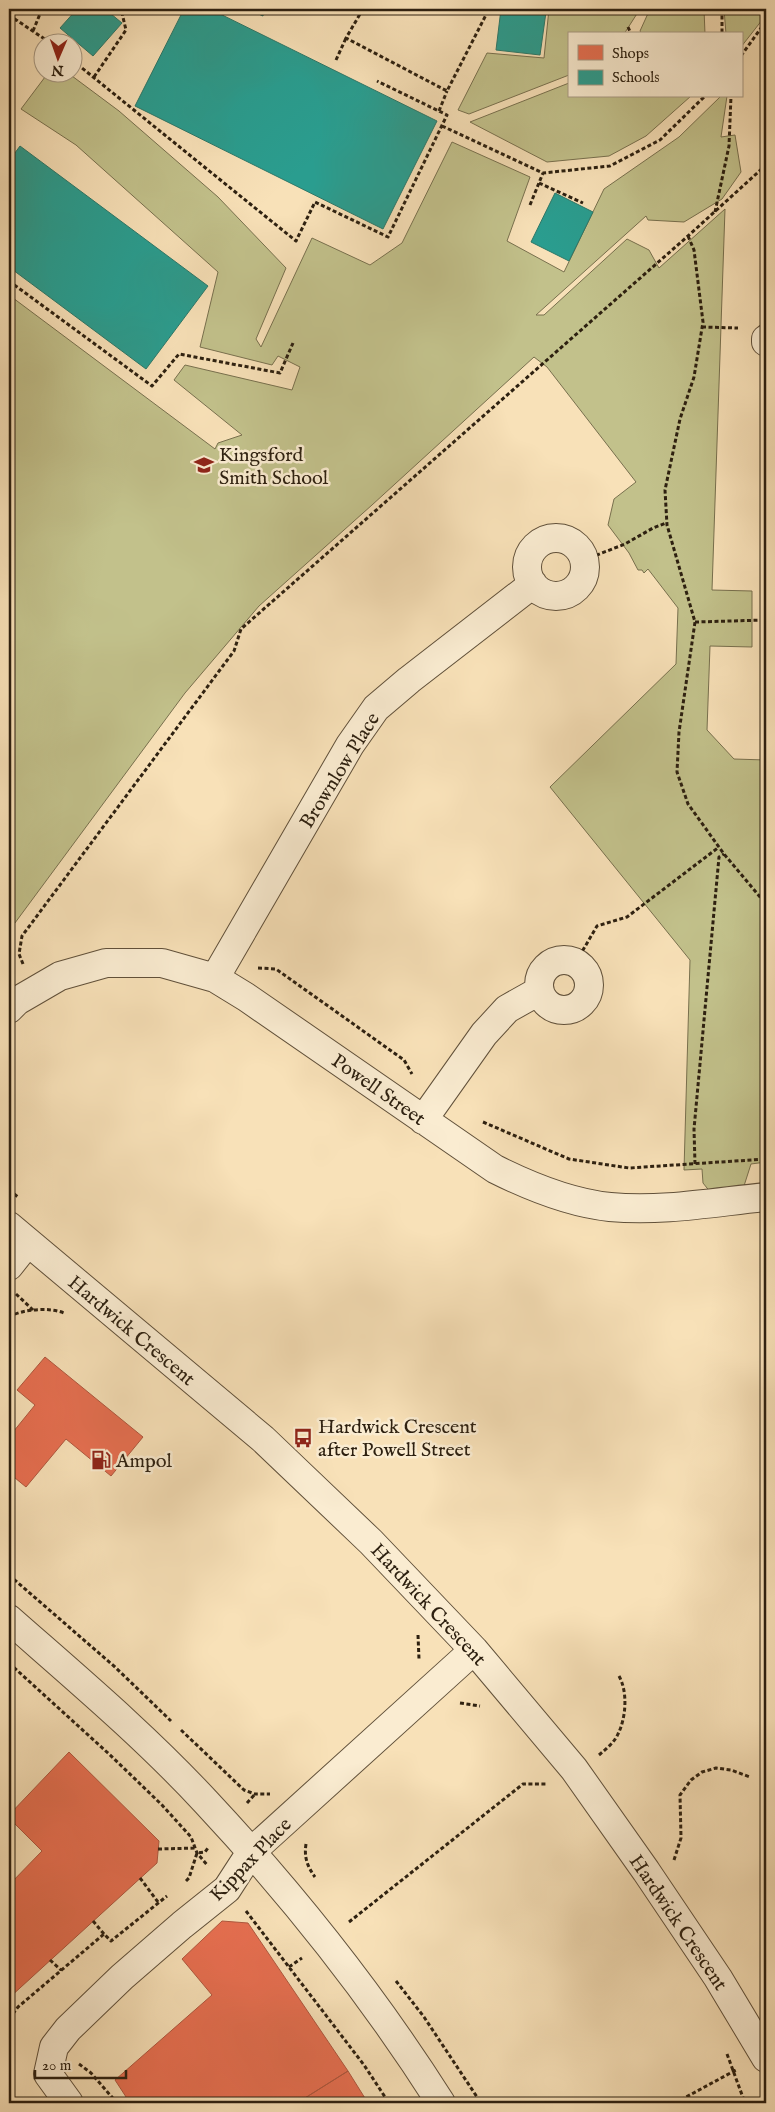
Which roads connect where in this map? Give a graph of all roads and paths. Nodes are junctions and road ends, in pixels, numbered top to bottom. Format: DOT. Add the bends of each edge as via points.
graph roads {
  1 [pos="42,9"];
  2 [pos="121,9"];
  3 [pos="363,9"];
  4 [pos="489,9"];
  5 [pos="722,9"];
  6 [pos="9,15"];
  7 [pos="16,20"];
  8 [pos="766,21"];
  9 [pos="628,27"];
  10 [pos="33,31"];
  11 [pos="9,32"];
  12 [pos="630,32"];
  13 [pos="722,32"];
  14 [pos="346,38"];
  15 [pos="742,55"];
  16 [pos="336,60"];
  17 [pos="82,68"];
  18 [pos="94,77"];
  19 [pos="377,81"];
  20 [pos="447,91"];
  21 [pos="703,98"];
  22 [pos="731,98"];
  23 [pos="438,111"];
  24 [pos="442,126"];
  25 [pos="766,165"];
  26 [pos="543,172"];
  27 [pos="539,183"];
  28 [pos="582,203"];
  29 [pos="530,205"];
  30 [pos="715,212"];
  31 [pos="688,236"];
  32 [pos="9,281"];
  33 [pos="702,327"];
  34 [pos="760,337"];
  35 [pos="293,343"];
  36 [pos="667,522"];
  37 [pos="584,560"];
  38 [pos="533,584"];
  39 [pos="766,620"];
  40 [pos="695,622"];
  41 [pos="719,847"];
  42 [pos="724,854"];
  43 [pos="766,904"];
  44 [pos="576,962"];
  45 [pos="252,969"];
  46 [pos="26,970"];
  47 [pos="215,978"];
  48 [pos="539,991"];
  49 [pos="9,1009"];
  50 [pos="430,1110"];
  51 [pos="766,1159"];
  52 [pos="694,1164"];
  53 [pos="766,1197"];
  54 [pos="19,1234"];
  55 [pos="9,1266"];
  56 [pos="15,1293"];
  57 [pos="34,1310"];
  58 [pos="9,1317"];
  59 [pos="72,1317"];
  60 [pos="9,1619"];
  61 [pos="415,1630"];
  62 [pos="474,1650"];
  63 [pos="418,1665"];
  64 [pos="454,1704"];
  65 [pos="486,1710"];
  66 [pos="543,1776"];
  67 [pos="750,1777"];
  68 [pos="549,1783"];
  69 [pos="523,1784"];
  70 [pos="196,1848"];
  71 [pos="158,1849"];
  72 [pos="251,1852"];
  73 [pos="198,1853"];
  74 [pos="673,1860"];
  75 [pos="140,1878"];
  76 [pos="183,1884"];
  77 [pos="171,1894"];
  78 [pos="158,1902"];
  79 [pos="93,1921"];
  80 [pos="104,1934"];
  81 [pos="324,1941"];
  82 [pos="50,1960"];
  83 [pos="289,1967"];
  84 [pos="61,1970"];
  85 [pos="9,2019"];
  86 [pos="54,2047"];
  87 [pos="765,2056"];
  88 [pos="69,2103"];
  89 [pos="117,2103"];
  90 [pos="441,2103"];
  91 [pos="675,2103"];
  1 -- 10 [label="path"];
  2 -- 18 [label="path" via="126,30"];
  3 -- 14 [label="path"];
  4 -- 20 [label="path"];
  5 -- 13 [label="path"];
  6 -- 7 [label="path"];
  7 -- 10 [label="path"];
  7 -- 11 [label="path"];
  8 -- 15 [label="path"];
  9 -- 12 [label="path"];
  14 -- 16 [label="path"];
  14 -- 20 [label="path"];
  17 -- 18 [label="path"];
  18 -- 24 [label="path" via="296,241 315,202 388,237"];
  19 -- 23 [label="path"];
  20 -- 23 [label="path"];
  21 -- 26 [label="path" via="660,140 610,166"];
  22 -- 30 [label="path" via="729,146"];
  23 -- 24 [label="path" via="447,115"];
  24 -- 26 [label="path"];
  25 -- 30 [label="path"];
  26 -- 27 [label="path"];
  27 -- 28 [label="path"];
  27 -- 29 [label="path"];
  30 -- 31 [label="path"];
  31 -- 33 [label="path" via="694,250"];
  31 -- 46 [label="path" via="241,629 234,651 22,936 19,954"];
  32 -- 35 [label="path" via="152,386 179,354 280,373"];
  33 -- 34 [label="path"];
  33 -- 36 [label="path" via="694,377 680,419 665,490"];
  36 -- 37 [label="path" via="625,544"];
  36 -- 40 [label="path"];
  37 -- 38 [label="street" via="583,579 574,590 560,596 545,594"];
  37 -- 38 [label="street" via="580,550 568,540 553,538 539,543 530,555 528,570"];
  38 -- 47 [label="street, Brownlow Place" via="376,708 350,745"];
  39 -- 40 [label="path"];
  40 -- 41 [label="path" via="677,772 688,804"];
  41 -- 42 [label="path"];
  41 -- 44 [label="path" via="627,917 597,926"];
  42 -- 43 [label="path"];
  42 -- 52 [label="path" via="719,857 694,1129"];
  44 -- 48 [label="street" via="562,960 548,965 539,977"];
  44 -- 48 [label="street" via="587,973 590,987 585,1001 573,1010 559,1011 546,1004"];
  45 -- 50 [label="path" via="276,969 404,1060"];
  47 -- 49 [label="street, Powell Street" via="162,963 106,962 60,976"];
  47 -- 50 [label="street, Powell Street"];
  48 -- 50 [label="street" via="507,1009 484,1034"];
  50 -- 52 [label="path" via="482,1122 569,1159 629,1168"];
  50 -- 53 [label="street, Powell Street" via="495,1169 526,1185 568,1199 610,1207 655,1208"];
  51 -- 52 [label="path"];
  54 -- 55 [label="street"];
  54 -- 62 [label="street, Hardwick Crescent" via="263,1440 371,1542"];
  56 -- 57 [label="path"];
  57 -- 58 [label="path"];
  57 -- 59 [label="path" via="58,1310"];
  60 -- 72 [label="street" via="106,1704 206,1801"];
  61 -- 63 [label="path" via="419,1637"];
  62 -- 72 [label="street, Kippax Place"];
  62 -- 87 [label="street, Hardwick Crescent" via="574,1769 713,1970"];
  64 -- 65 [label="path" via="479,1706"];
  66 -- 68 [label="path"];
  67 -- 74 [label="path" via="716,1768 691,1780 680,1794 681,1838"];
  69 -- 81 [label="path"];
  70 -- 71 [label="path"];
  72 -- 81 [label="street"];
  72 -- 86 [label="street, Kippax Place" via="227,1889 122,1977 68,2029"];
  73 -- 76 [label="path" via="189,1878"];
  75 -- 78 [label="path"];
  77 -- 78 [label="path"];
  78 -- 80 [label="path" via="111,1941"];
  79 -- 80 [label="path"];
  80 -- 84 [label="path"];
  81 -- 83 [label="path"];
  81 -- 90 [label="street"];
  82 -- 84 [label="path"];
  84 -- 85 [label="path" via="18,2007"];
  86 -- 88 [label="street, Kippax Place" via="48,2074"];
  86 -- 89 [label="path" via="92,2073"];
  87 -- 91 [label="path"];
}
